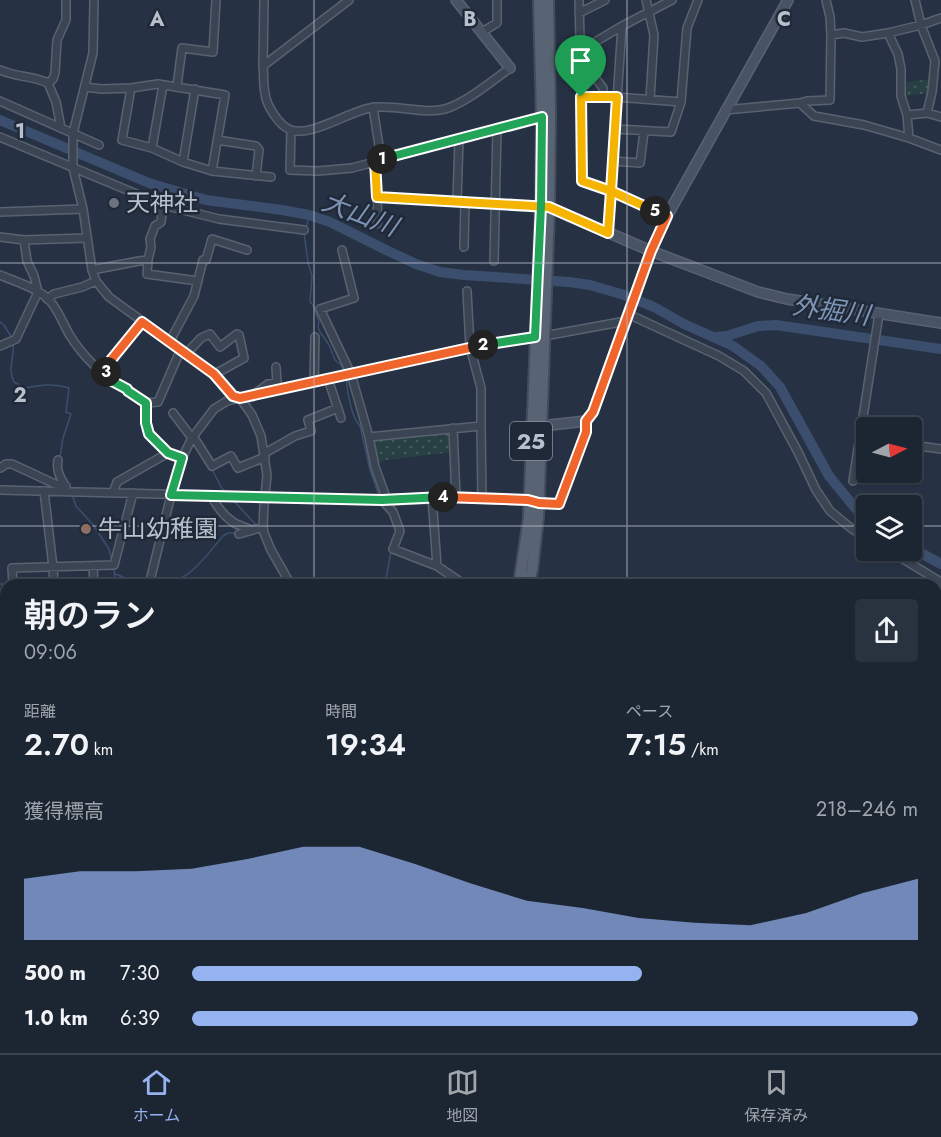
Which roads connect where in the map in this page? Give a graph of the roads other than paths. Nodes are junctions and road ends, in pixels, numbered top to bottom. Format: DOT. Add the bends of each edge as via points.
graph roads {
  1 [pos="66,0"];
  2 [pos="94,0"];
  3 [pos="216,0"];
  4 [pos="264,0"];
  5 [pos="349,0"];
  6 [pos="456,0"];
  7 [pos="497,0"];
  8 [pos="538,0"];
  9 [pos="548,0"];
  10 [pos="579,0"];
  11 [pos="605,0"];
  12 [pos="646,0"];
  13 [pos="672,0"];
  14 [pos="698,0"];
  15 [pos="788,0"];
  16 [pos="826,0"];
  17 [pos="915,0"];
  18 [pos="649,13"];
  19 [pos="579,14"];
  20 [pos="941,18"];
  21 [pos="921,25"];
  22 [pos="622,26"];
  23 [pos="482,32"];
  24 [pos="888,33"];
  25 [pos="831,35"];
  26 [pos="585,48"];
  27 [pos="263,66"];
  28 [pos="510,68"];
  29 [pos="0,70"];
  30 [pos="48,83"];
  31 [pos="163,85"];
  32 [pos="177,86"];
  33 [pos="85,87"];
  34 [pos="131,88"];
  35 [pos="195,89"];
  36 [pos="932,92"];
  37 [pos="941,94"];
  38 [pos="603,96"];
  39 [pos="617,97"];
  40 [pos="650,99"];
  41 [pos="0,101"];
  42 [pos="681,102"];
  43 [pos="800,103"];
  44 [pos="373,107"];
  45 [pos="725,110"];
  46 [pos="927,112"];
  47 [pos="907,115"];
  48 [pos="542,117"];
  49 [pos="941,117"];
  50 [pos="61,128"];
  51 [pos="497,129"];
  52 [pos="615,129"];
  53 [pos="291,130"];
  54 [pos="644,132"];
  55 [pos="73,133"];
  56 [pos="0,137"];
  57 [pos="909,138"];
  58 [pos="459,139"];
  59 [pos="217,140"];
  60 [pos="99,146"];
  61 [pos="152,148"];
  62 [pos="941,150"];
  63 [pos="378,160"];
  64 [pos="613,161"];
  65 [pos="183,162"];
  66 [pos="73,168"];
  67 [pos="212,171"];
  68 [pos="255,176"];
  69 [pos="271,177"];
  70 [pos="611,191"];
  71 [pos="377,197"];
  72 [pos="461,201"];
  73 [pos="495,203"];
  74 [pos="162,205"];
  75 [pos="545,206"];
  76 [pos="83,209"];
  77 [pos="0,212"];
  78 [pos="667,216"];
  79 [pos="376,224"];
  80 [pos="304,230"];
  81 [pos="608,233"];
  82 [pos="0,237"];
  83 [pos="86,238"];
  84 [pos="24,240"];
  85 [pos="464,247"];
  86 [pos="247,250"];
  87 [pos="342,250"];
  88 [pos="651,251"];
  89 [pos="148,260"];
  90 [pos="494,261"];
  91 [pos="92,270"];
  92 [pos="0,275"];
  93 [pos="96,280"];
  94 [pos="198,282"];
  95 [pos="467,291"];
  96 [pos="38,292"];
  97 [pos="47,299"];
  98 [pos="879,314"];
  99 [pos="628,315"];
  100 [pos="142,322"];
  101 [pos="941,323"];
  102 [pos="539,336"];
  103 [pos="315,337"];
  104 [pos="170,341"];
  105 [pos="0,346"];
  106 [pos="470,348"];
  107 [pos="184,351"];
  108 [pos="276,367"];
  109 [pos="104,374"];
  110 [pos="214,374"];
  111 [pos="351,374"];
  112 [pos="328,379"];
  113 [pos="314,382"];
  114 [pos="252,396"];
  115 [pos="240,398"];
  116 [pos="146,403"];
  117 [pos="338,408"];
  118 [pos="172,413"];
  119 [pos="866,417"];
  120 [pos="342,418"];
  121 [pos="586,421"];
  122 [pos="481,426"];
  123 [pos="541,426"];
  124 [pos="453,428"];
  125 [pos="192,437"];
  126 [pos="369,437"];
  127 [pos="922,446"];
  128 [pos="941,449"];
  129 [pos="168,453"];
  130 [pos="265,455"];
  131 [pos="182,458"];
  132 [pos="58,460"];
  133 [pos="0,468"];
  134 [pos="856,469"];
  135 [pos="853,481"];
  136 [pos="67,489"];
  137 [pos="0,490"];
  138 [pos="44,491"];
  139 [pos="113,493"];
  140 [pos="133,493"];
  141 [pos="171,495"];
  142 [pos="211,495"];
  143 [pos="266,497"];
  144 [pos="432,497"];
  145 [pos="456,497"];
  146 [pos="482,498"];
  147 [pos="384,500"];
  148 [pos="534,501"];
  149 [pos="263,527"];
  150 [pos="250,530"];
  151 [pos="856,531"];
  152 [pos="239,534"];
  153 [pos="906,561"];
  154 [pos="93,566"];
  155 [pos="437,566"];
  156 [pos="53,567"];
  157 [pos="13,579"];
  158 [pos="54,579"];
  159 [pos="94,579"];
  160 [pos="150,579"];
  161 [pos="288,579"];
  162 [pos="456,579"];
  163 [pos="520,579"];
  164 [pos="529,579"];
  165 [pos="936,579"];
  1 -- 30 [label="street" via="55,73"];
  2 -- 33 [label="street" via="93,53"];
  3 -- 32 [label="street" via="213,52 182,48"];
  4 -- 27 [label="street"];
  5 -- 27 [label="street"];
  6 -- 23 [label="street"];
  7 -- 23 [label="street" via="497,23"];
  8 -- 48 [label="main road, 25"];
  9 -- 75 [label="main road, 25" via="550,93"];
  10 -- 19 [label="street"];
  11 -- 19 [label="street"];
  12 -- 18 [label="street"];
  13 -- 18 [label="street"];
  14 -- 42 [label="street" via="687,28"];
  15 -- 45 [label="street"];
  16 -- 25 [label="street"];
  17 -- 21 [label="street"];
  18 -- 22 [label="street"];
  18 -- 40 [label="street" via="654,35"];
  19 -- 26 [label="street" via="580,39"];
  20 -- 21 [label="street"];
  21 -- 24 [label="street"];
  21 -- 36 [label="street" via="935,61"];
  22 -- 26 [label="street"];
  22 -- 39 [label="street"];
  23 -- 28 [label="street"];
  24 -- 25 [label="street" via="862,37"];
  24 -- 47 [label="street" via="898,54 901,96"];
  25 -- 43 [label="street" via="830,100"];
  26 -- 38 [label="street" via="591,59 588,68 603,88"];
  27 -- 53 [label="street" via="265,96 272,111"];
  28 -- 44 [label="street" via="447,109"];
  29 -- 30 [label="street"];
  30 -- 50 [label="street"];
  31 -- 32 [label="street"];
  31 -- 34 [label="street"];
  31 -- 61 [label="street"];
  32 -- 35 [label="street"];
  33 -- 34 [label="street"];
  33 -- 55 [label="street"];
  34 -- 61 [label="street" via="122,140"];
  35 -- 59 [label="street" via="225,95"];
  35 -- 65 [label="street"];
  36 -- 37 [label="street"];
  36 -- 46 [label="street"];
  38 -- 39 [label="street"];
  38 -- 70 [label="street" via="581,97 582,181"];
  39 -- 40 [label="street"];
  39 -- 52 [label="street"];
  40 -- 42 [label="street"];
  41 -- 50 [label="street"];
  42 -- 54 [label="street" via="671,132"];
  43 -- 45 [label="street"];
  43 -- 57 [label="street" via="814,116"];
  44 -- 53 [label="street" via="310,130"];
  44 -- 63 [label="street"];
  45 -- 78 [label="street"];
  46 -- 47 [label="street"];
  46 -- 49 [label="street"];
  47 -- 57 [label="street"];
  48 -- 51 [label="street"];
  48 -- 75 [label="main road, 25"];
  50 -- 55 [label="street"];
  51 -- 58 [label="street"];
  51 -- 73 [label="street"];
  52 -- 54 [label="street"];
  52 -- 64 [label="street"];
  53 -- 63 [label="street" via="290,170 352,168"];
  54 -- 64 [label="street" via="640,163"];
  55 -- 60 [label="street"];
  55 -- 66 [label="street"];
  56 -- 66 [label="street"];
  57 -- 62 [label="street"];
  58 -- 63 [label="street"];
  58 -- 72 [label="street"];
  59 -- 67 [label="street"];
  59 -- 68 [label="street" via="256,147 259,150"];
  61 -- 65 [label="street"];
  63 -- 71 [label="street"];
  64 -- 70 [label="street"];
  65 -- 67 [label="street"];
  66 -- 74 [label="street"];
  66 -- 76 [label="street"];
  67 -- 68 [label="street"];
  68 -- 69 [label="street"];
  70 -- 78 [label="street"];
  70 -- 81 [label="street"];
  71 -- 72 [label="street"];
  71 -- 79 [label="street"];
  72 -- 73 [label="street"];
  72 -- 85 [label="street"];
  73 -- 75 [label="street"];
  73 -- 90 [label="street"];
  74 -- 80 [label="street" via="219,219"];
  74 -- 89 [label="street" via="161,222 154,226 150,239"];
  75 -- 81 [label="street"];
  75 -- 102 [label="main road, 25"];
  76 -- 77 [label="street"];
  76 -- 83 [label="street"];
  78 -- 88 [label="street"];
  81 -- 88 [label="street"];
  82 -- 84 [label="street"];
  83 -- 84 [label="street"];
  83 -- 91 [label="street"];
  84 -- 96 [label="street"];
  86 -- 94 [label="street" via="212,240"];
  87 -- 111 [label="street" via="354,298 320,309"];
  88 -- 98 [label="street" via="758,292"];
  88 -- 99 [label="street"];
  89 -- 91 [label="street"];
  89 -- 94 [label="street" via="147,274"];
  91 -- 93 [label="street"];
  92 -- 96 [label="street"];
  93 -- 97 [label="street"];
  93 -- 100 [label="street" via="109,297"];
  94 -- 104 [label="street"];
  95 -- 106 [label="street"];
  96 -- 97 [label="street"];
  96 -- 105 [label="street" via="16,339"];
  97 -- 109 [label="street" via="85,356"];
  98 -- 101 [label="street"];
  98 -- 119 [label="street"];
  99 -- 102 [label="street"];
  99 -- 121 [label="street" via="593,412"];
  99 -- 151 [label="street" via="744,371 766,393 830,511"];
  100 -- 104 [label="street"];
  100 -- 109 [label="street"];
  102 -- 106 [label="street"];
  102 -- 123 [label="main road, 25"];
  102 -- 148 [label="main road, 25"];
  103 -- 113 [label="street"];
  104 -- 107 [label="street"];
  106 -- 111 [label="street"];
  106 -- 122 [label="street" via="481,388"];
  107 -- 110 [label="street"];
  107 -- 110 [label="street" via="210,334 220,347 239,335 244,358"];
  107 -- 116 [label="street" via="158,402"];
  108 -- 114 [label="street" via="277,383 268,384"];
  109 -- 116 [label="street"];
  110 -- 115 [label="street" via="233,396"];
  111 -- 112 [label="street"];
  111 -- 126 [label="street"];
  112 -- 113 [label="street"];
  112 -- 117 [label="street"];
  113 -- 114 [label="street"];
  114 -- 115 [label="street"];
  115 -- 125 [label="street" via="214,409"];
  115 -- 130 [label="street" via="258,426"];
  116 -- 129 [label="street" via="147,428"];
  117 -- 120 [label="street"];
  117 -- 130 [label="street" via="308,420 312,431 295,436"];
  118 -- 125 [label="street"];
  121 -- 123 [label="street"];
  121 -- 148 [label="street" via="586,432 559,504"];
  122 -- 124 [label="street"];
  122 -- 146 [label="street"];
  123 -- 148 [label="main road, 25"];
  124 -- 126 [label="street"];
  124 -- 145 [label="street"];
  125 -- 130 [label="street" via="212,466 231,456 238,468"];
  125 -- 131 [label="street"];
  126 -- 147 [label="street"];
  127 -- 128 [label="street"];
  129 -- 131 [label="street"];
  129 -- 139 [label="street" via="117,483"];
  130 -- 143 [label="street"];
  131 -- 141 [label="street"];
  132 -- 136 [label="street" via="58,473"];
  133 -- 136 [label="street" via="12,464"];
  134 -- 135 [label="street"];
  136 -- 138 [label="street"];
  136 -- 139 [label="street"];
  137 -- 138 [label="street"];
  138 -- 156 [label="street"];
  139 -- 140 [label="street"];
  140 -- 141 [label="street"];
  140 -- 154 [label="street" via="114,565"];
  141 -- 142 [label="street"];
  141 -- 160 [label="street"];
  142 -- 143 [label="street"];
  142 -- 150 [label="street" via="225,515"];
  143 -- 147 [label="street"];
  143 -- 149 [label="street"];
  144 -- 145 [label="street"];
  144 -- 147 [label="street"];
  144 -- 155 [label="street"];
  145 -- 146 [label="street"];
  146 -- 148 [label="street"];
  147 -- 155 [label="street" via="400,531 393,549"];
  148 -- 163 [label="main road, 25"];
  148 -- 164 [label="main road, 25" via="536,538"];
  149 -- 150 [label="street"];
  149 -- 161 [label="street"];
  150 -- 152 [label="street"];
  153 -- 165 [label="street"];
  154 -- 156 [label="street"];
  154 -- 159 [label="street"];
  155 -- 162 [label="street"];
  156 -- 157 [label="street" via="12,568"];
  156 -- 158 [label="street"];
}
